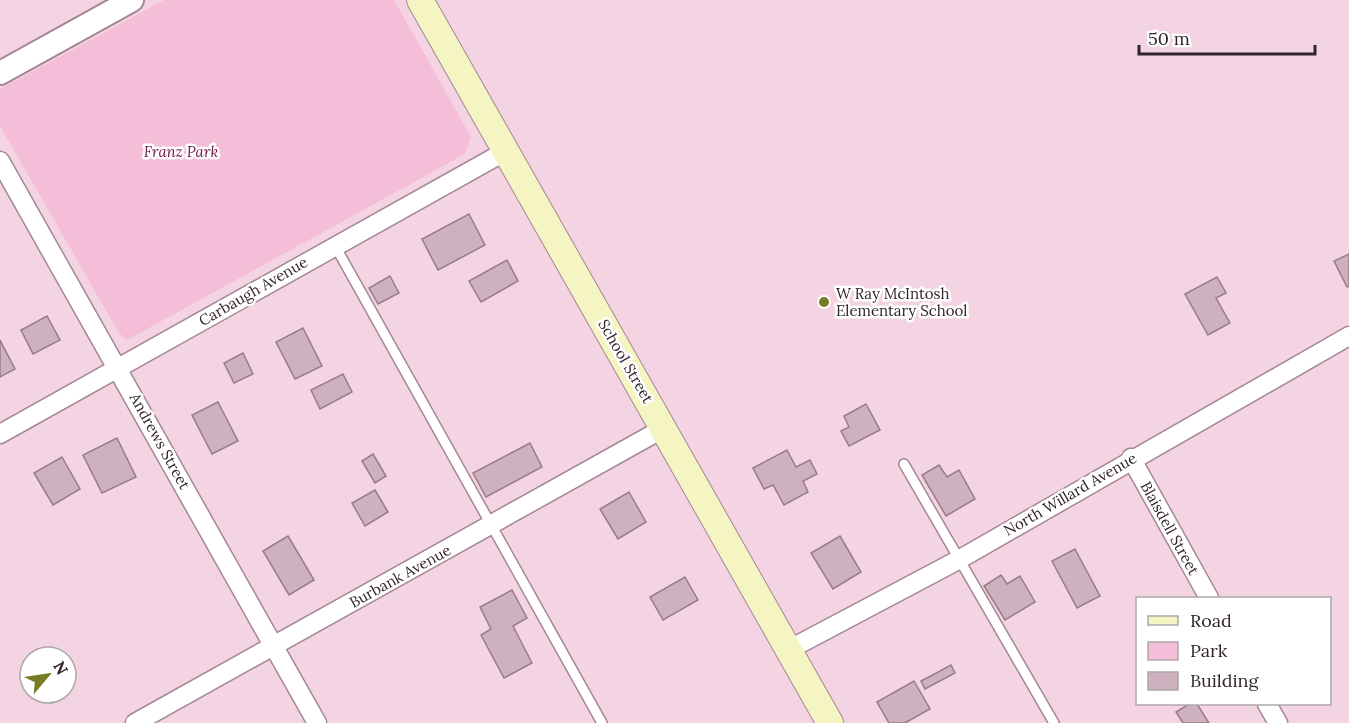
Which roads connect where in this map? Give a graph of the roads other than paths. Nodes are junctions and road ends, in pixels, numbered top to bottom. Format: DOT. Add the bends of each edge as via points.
graph roads {
  1 [pos="132,0"];
  2 [pos="420,0"];
  3 [pos="0,73"];
  4 [pos="506,151"];
  5 [pos="0,161"];
  6 [pos="334,244"];
  7 [pos="1349,336"];
  8 [pos="119,368"];
  9 [pos="664,428"];
  10 [pos="0,434"];
  11 [pos="1131,458"];
  12 [pos="904,464"];
  13 [pos="493,524"];
  14 [pos="960,559"];
  15 [pos="1208,597"];
  16 [pos="273,645"];
  17 [pos="790,649"];
  18 [pos="1268,705"];
  19 [pos="135,723"];
  20 [pos="317,723"];
  21 [pos="602,723"];
  22 [pos="830,723"];
  23 [pos="1054,723"];
  24 [pos="1278,723"];
  1 -- 3 [label="street"];
  2 -- 4 [label="main road, School Street"];
  4 -- 6 [label="street, Carbaugh Avenue"];
  4 -- 9 [label="main road, School Street"];
  5 -- 8 [label="street, Andrews Street"];
  6 -- 8 [label="street, Carbaugh Avenue"];
  6 -- 13 [label="lane"];
  7 -- 11 [label="street, North Willard Avenue"];
  8 -- 10 [label="street, Carbaugh Avenue"];
  8 -- 16 [label="street, Andrews Street"];
  9 -- 13 [label="street, Burbank Avenue"];
  9 -- 17 [label="main road, School Street"];
  11 -- 14 [label="street, North Willard Avenue"];
  11 -- 15 [label="street, Blaisdell Street"];
  12 -- 14 [label="lane"];
  13 -- 16 [label="street, Burbank Avenue"];
  13 -- 21 [label="lane"];
  14 -- 17 [label="street, North Willard Avenue"];
  14 -- 23 [label="lane"];
  16 -- 19 [label="street, Burbank Avenue"];
  16 -- 20 [label="street, Andrews Street"];
  17 -- 22 [label="main road, School Street"];
  18 -- 24 [label="street"];
}
